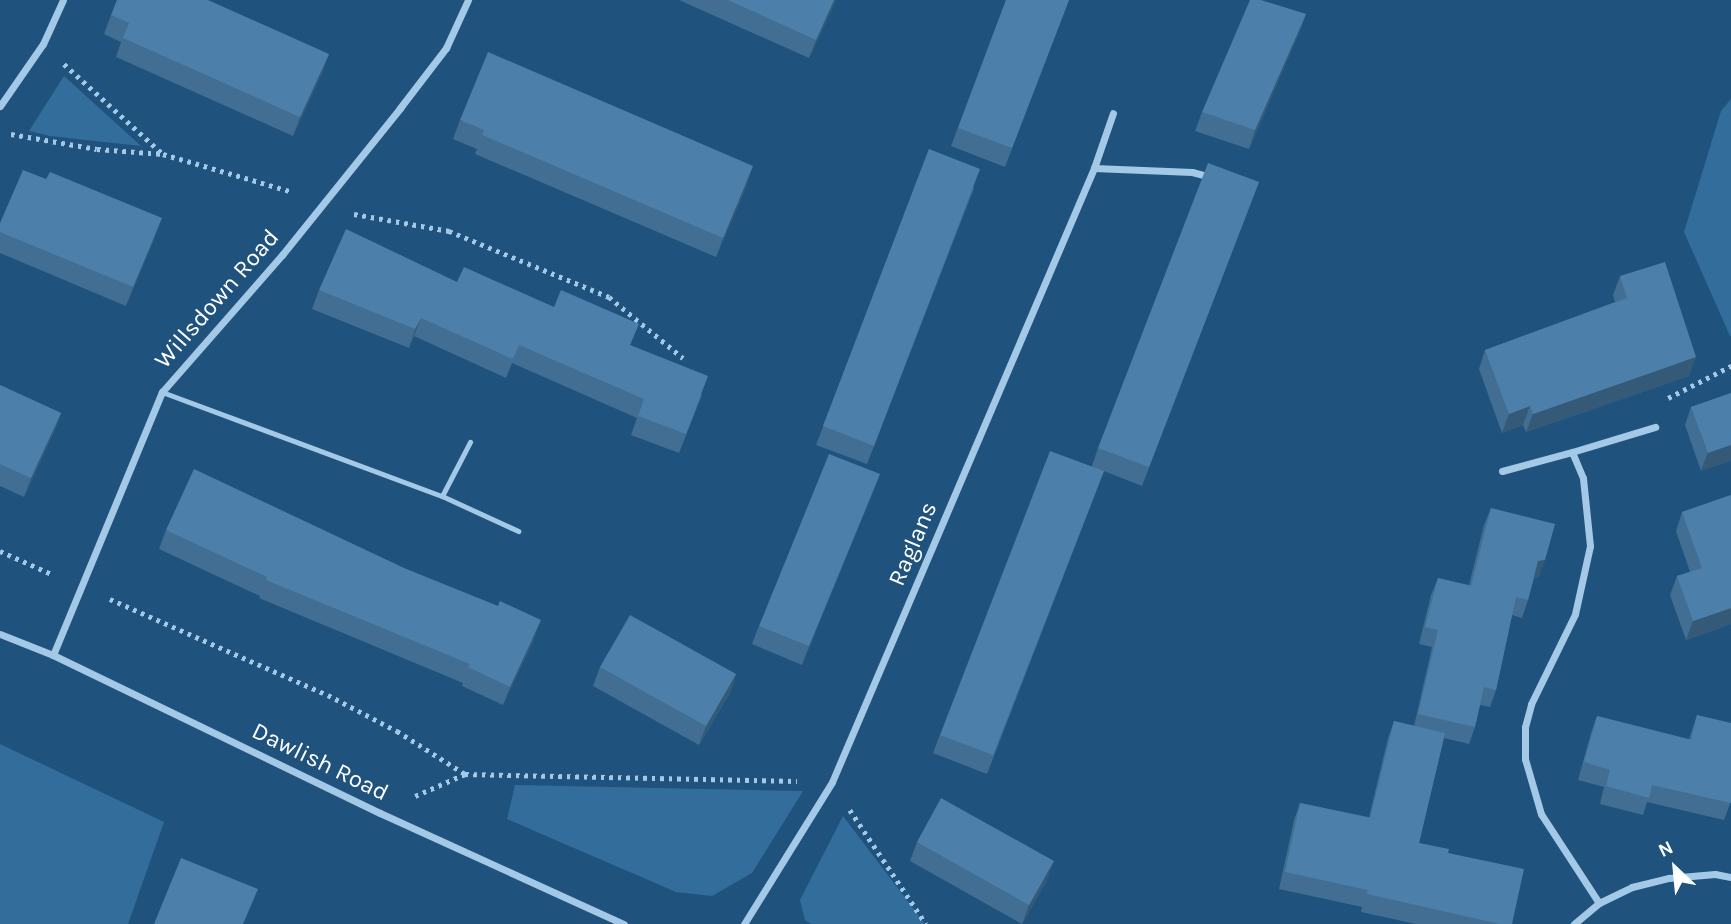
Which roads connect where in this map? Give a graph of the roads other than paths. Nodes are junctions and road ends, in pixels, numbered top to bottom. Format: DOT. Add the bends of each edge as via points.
graph roads {
  1 [pos="63,0"];
  2 [pos="468,0"];
  3 [pos="0,106"];
  4 [pos="1113,113"];
  5 [pos="1094,168"];
  6 [pos="1216,178"];
  7 [pos="162,392"];
  8 [pos="1655,427"];
  9 [pos="470,442"];
  10 [pos="1572,453"];
  11 [pos="1502,471"];
  12 [pos="442,496"];
  13 [pos="518,531"];
  14 [pos="0,634"];
  15 [pos="53,655"];
  16 [pos="1731,877"];
  17 [pos="1599,903"];
  18 [pos="624,924"];
  19 [pos="744,924"];
  20 [pos="1574,924"];
  1 -- 3 [label="street" via="43,44"];
  2 -- 7 [label="street, Willsdown Road" via="446,48 282,255"];
  4 -- 5 [label="street, Raglans"];
  5 -- 6 [label="street" via="1192,172"];
  5 -- 19 [label="street, Raglans" via="832,782"];
  7 -- 12 [label="lane"];
  7 -- 15 [label="street, Willsdown Road"];
  8 -- 10 [label="street"];
  9 -- 12 [label="lane"];
  10 -- 11 [label="street"];
  10 -- 17 [label="street" via="1583,478 1590,546 1575,614 1531,704 1525,759 1541,814"];
  12 -- 13 [label="lane"];
  14 -- 15 [label="street, Dawlish Road"];
  15 -- 18 [label="street, Dawlish Road" via="380,813"];
  16 -- 17 [label="street" via="1669,878 1632,887"];
  17 -- 20 [label="street"];
}
